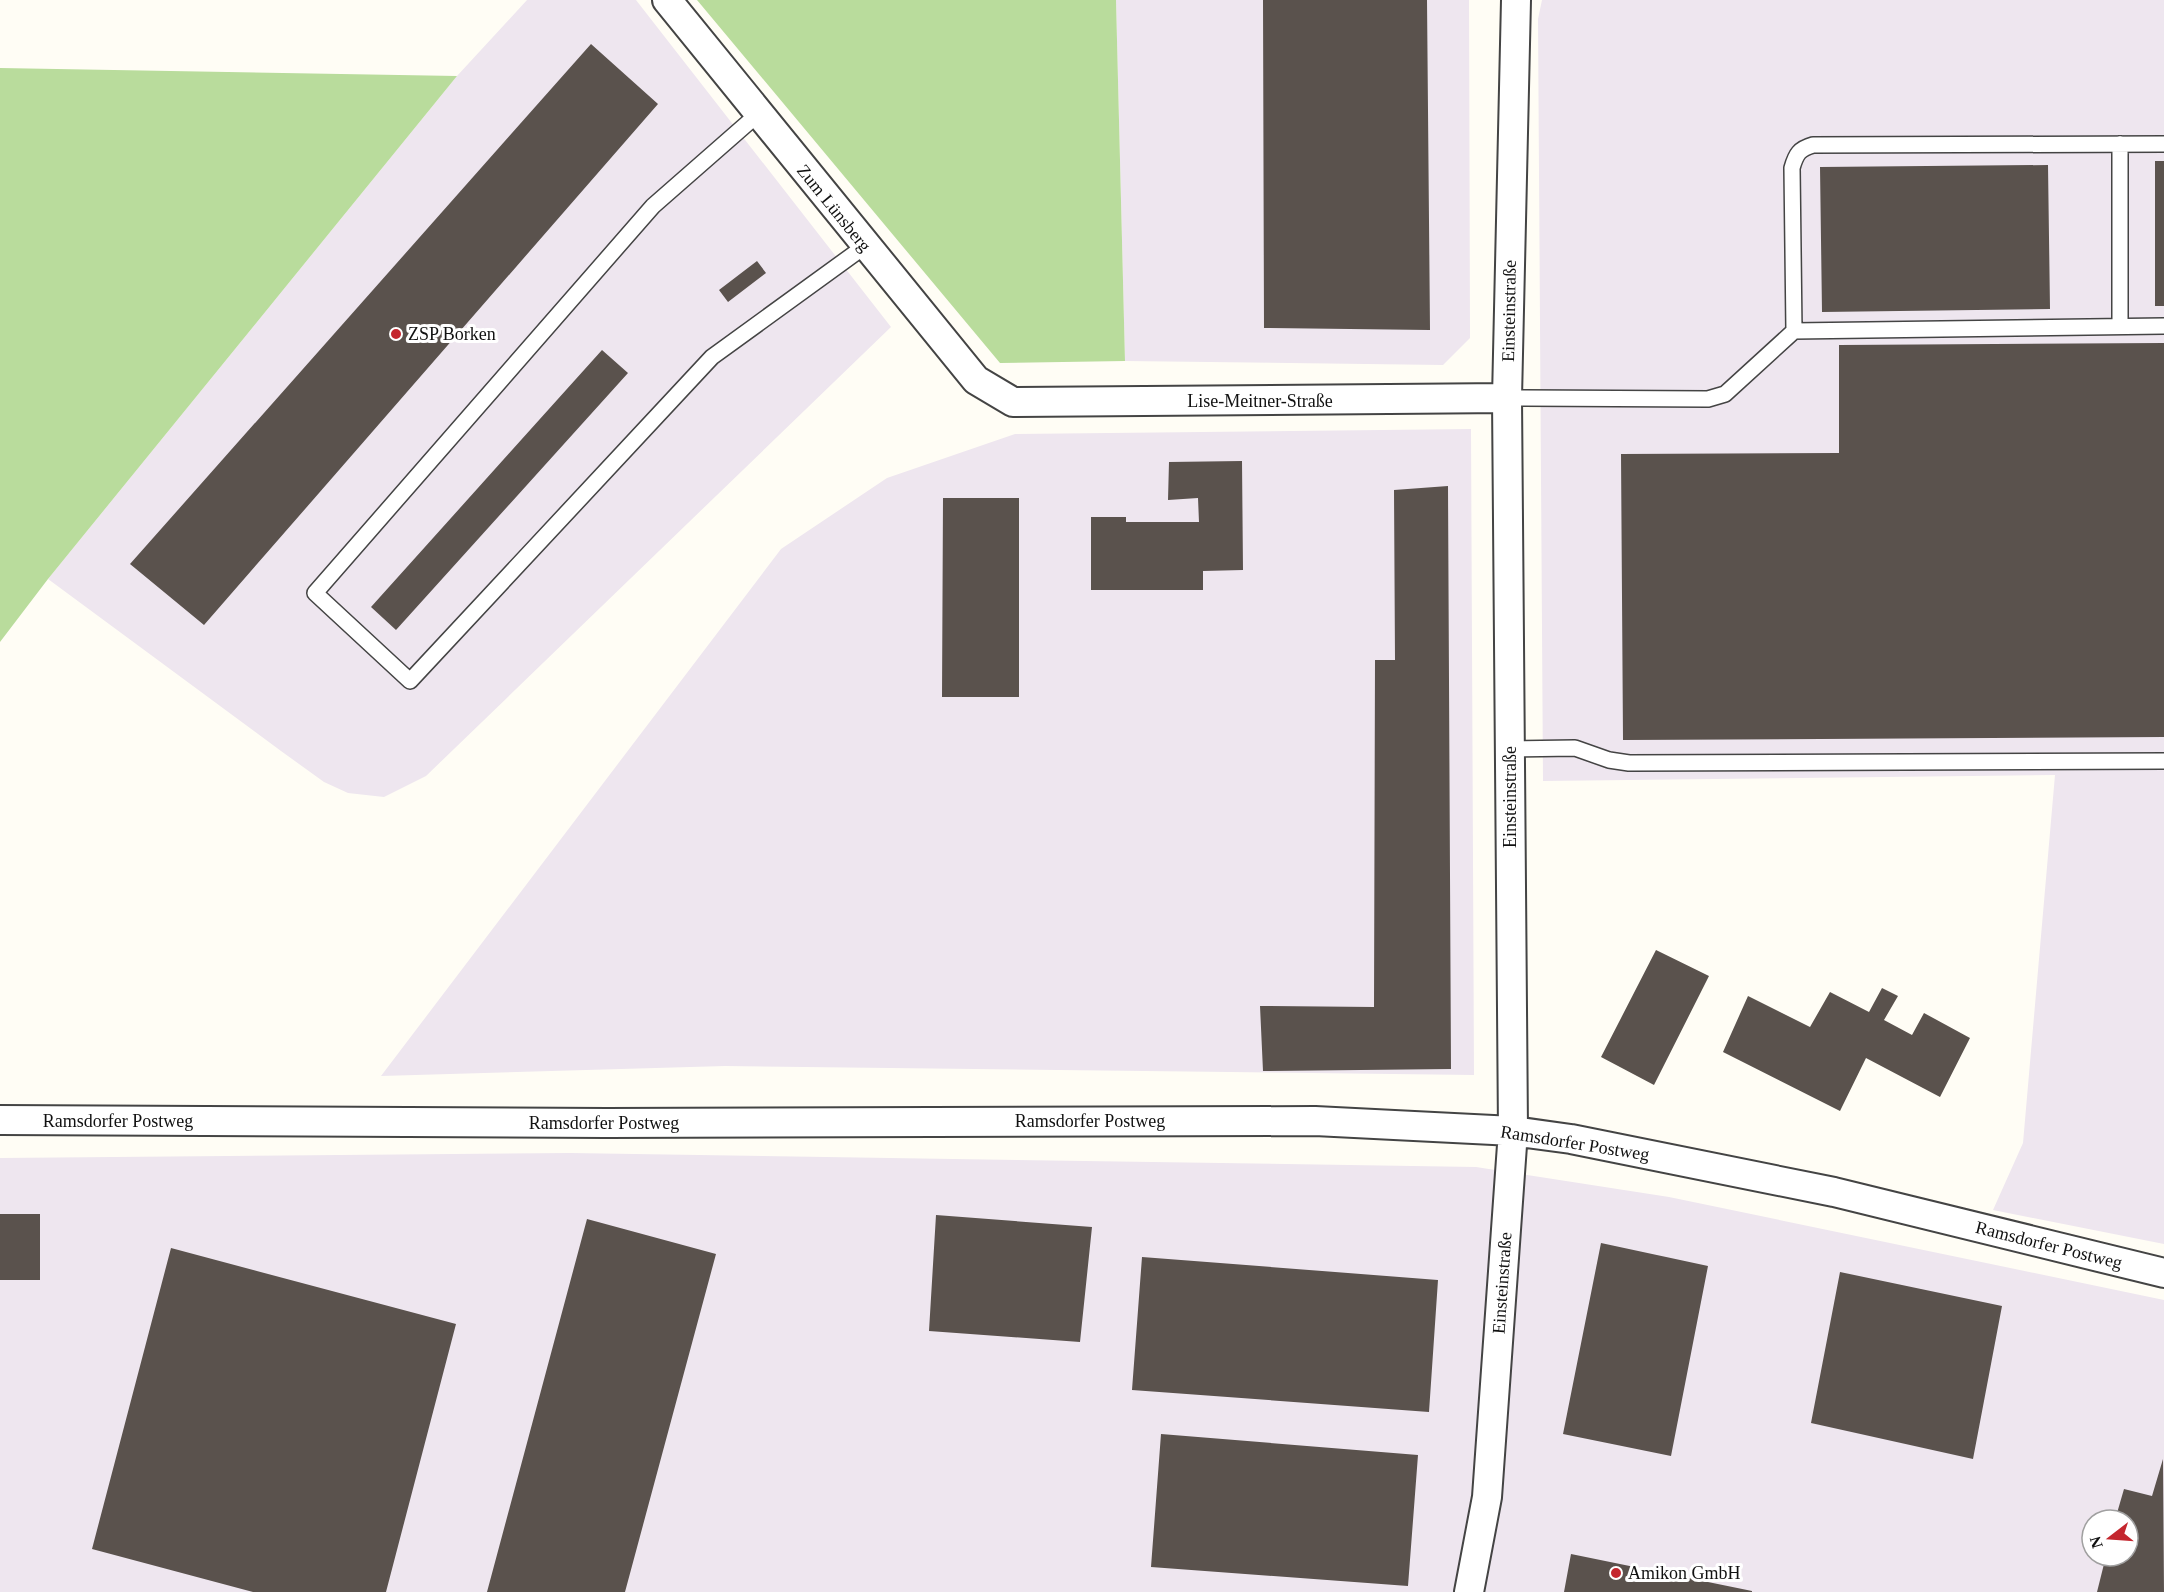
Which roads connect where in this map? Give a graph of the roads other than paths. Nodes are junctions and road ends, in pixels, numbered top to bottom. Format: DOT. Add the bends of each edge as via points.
graph roads {
  1 [pos="667,0"];
  2 [pos="1516,0"];
  3 [pos="758,114"];
  4 [pos="2120,144"];
  5 [pos="2164,144"];
  6 [pos="865,246"];
  7 [pos="2120,326"];
  8 [pos="2164,326"];
  9 [pos="1794,331"];
  10 [pos="1507,398"];
  11 [pos="1013,402"];
  12 [pos="1510,749"];
  13 [pos="2164,761"];
  14 [pos="0,1120"];
  15 [pos="1513,1131"];
  16 [pos="2164,1273"];
  17 [pos="1469,1592"];
  1 -- 3 [label="street, Zum Lünsberg"];
  2 -- 10 [label="street, Einsteinstraße"];
  3 -- 6 [label="street, Zum Lünsberg"];
  3 -- 6 [label="lane" via="653,206 315,593 410,681 712,357"];
  4 -- 5 [label="lane"];
  4 -- 7 [label="lane"];
  4 -- 9 [label="lane" via="1802,148 1792,168"];
  6 -- 11 [label="street, Zum Lünsberg" via="976,380"];
  7 -- 8 [label="lane"];
  7 -- 9 [label="lane"];
  9 -- 10 [label="lane" via="1725,394 1708,399"];
  10 -- 11 [label="street, Lise-Meitner-Straße"];
  10 -- 12 [label="street, Einsteinstraße"];
  12 -- 13 [label="lane" via="1575,748 1629,763"];
  12 -- 15 [label="street, Einsteinstraße"];
  14 -- 15 [label="street, Ramsdorfer Postweg" via="1315,1121"];
  15 -- 16 [label="street, Ramsdorfer Postweg" via="1834,1192"];
  15 -- 17 [label="street, Einsteinstraße" via="1487,1497"];
}
